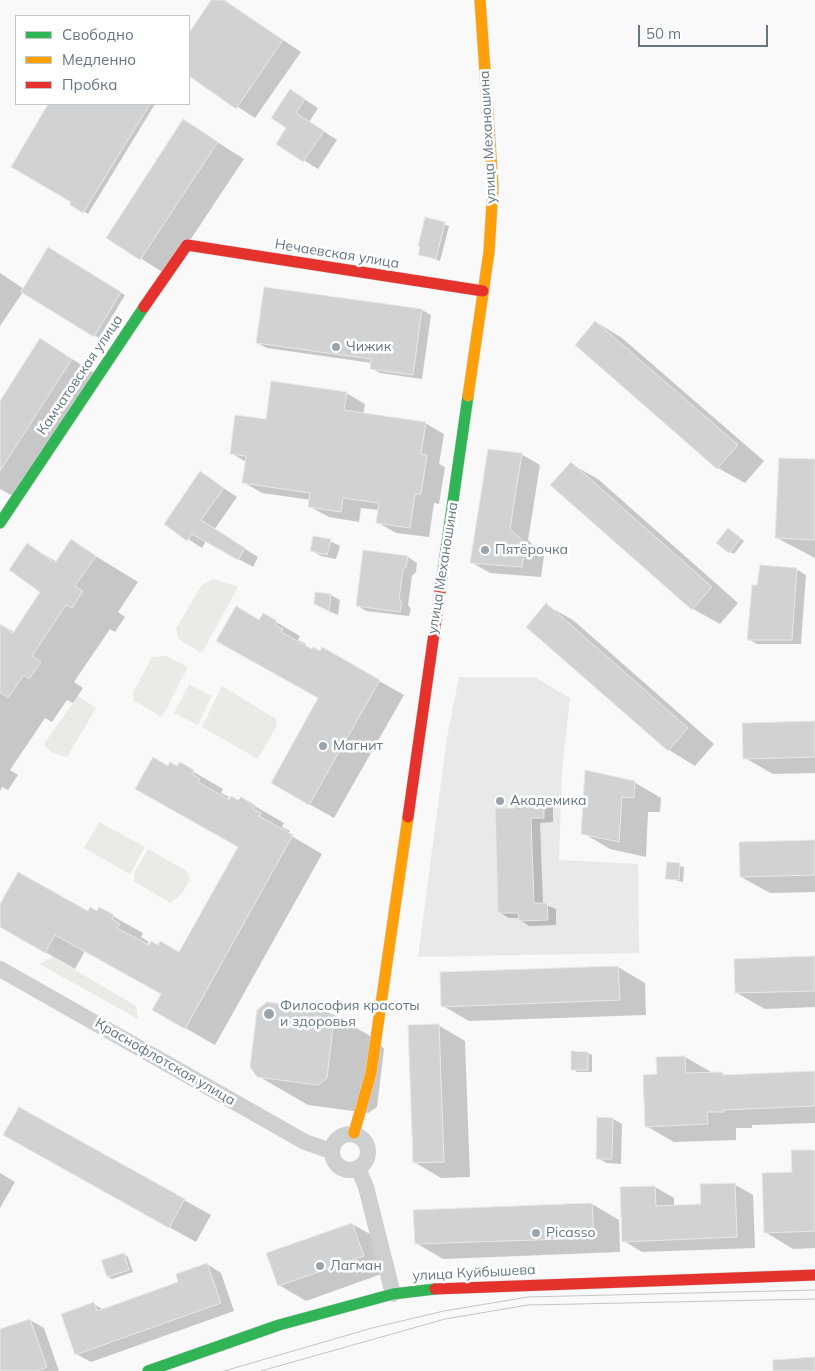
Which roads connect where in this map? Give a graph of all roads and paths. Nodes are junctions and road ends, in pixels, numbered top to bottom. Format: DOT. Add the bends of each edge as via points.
graph roads {
  1 [pos="480,0"];
  2 [pos="187,245"];
  3 [pos="483,291"];
  4 [pos="0,523"];
  5 [pos="0,969"];
  6 [pos="354,1133"];
  7 [pos="331,1151"];
  8 [pos="358,1168"];
  9 [pos="815,1275"];
  10 [pos="393,1294"];
  11 [pos="148,1371"];
  1 -- 3 [label="street, улица Механошина" via="493,187"];
  2 -- 3 [label="street, Нечаевская улица"];
  2 -- 4 [label="street, Камчатовская улица"];
  3 -- 6 [label="street, улица Механошина" via="370,1073"];
  5 -- 7 [label="street, Краснофлотская улица" via="305,1142"];
  6 -- 7 [label="street" via="336,1139"];
  6 -- 8 [label="street" via="368,1146 367,1159"];
  7 -- 8 [label="street" via="340,1168"];
  8 -- 10 [label="street" via="366,1187"];
  9 -- 10 [label="street, улица Куйбышева" via="442,1288"];
  10 -- 11 [label="street, улица Куйбышева" via="279,1325"];
}
